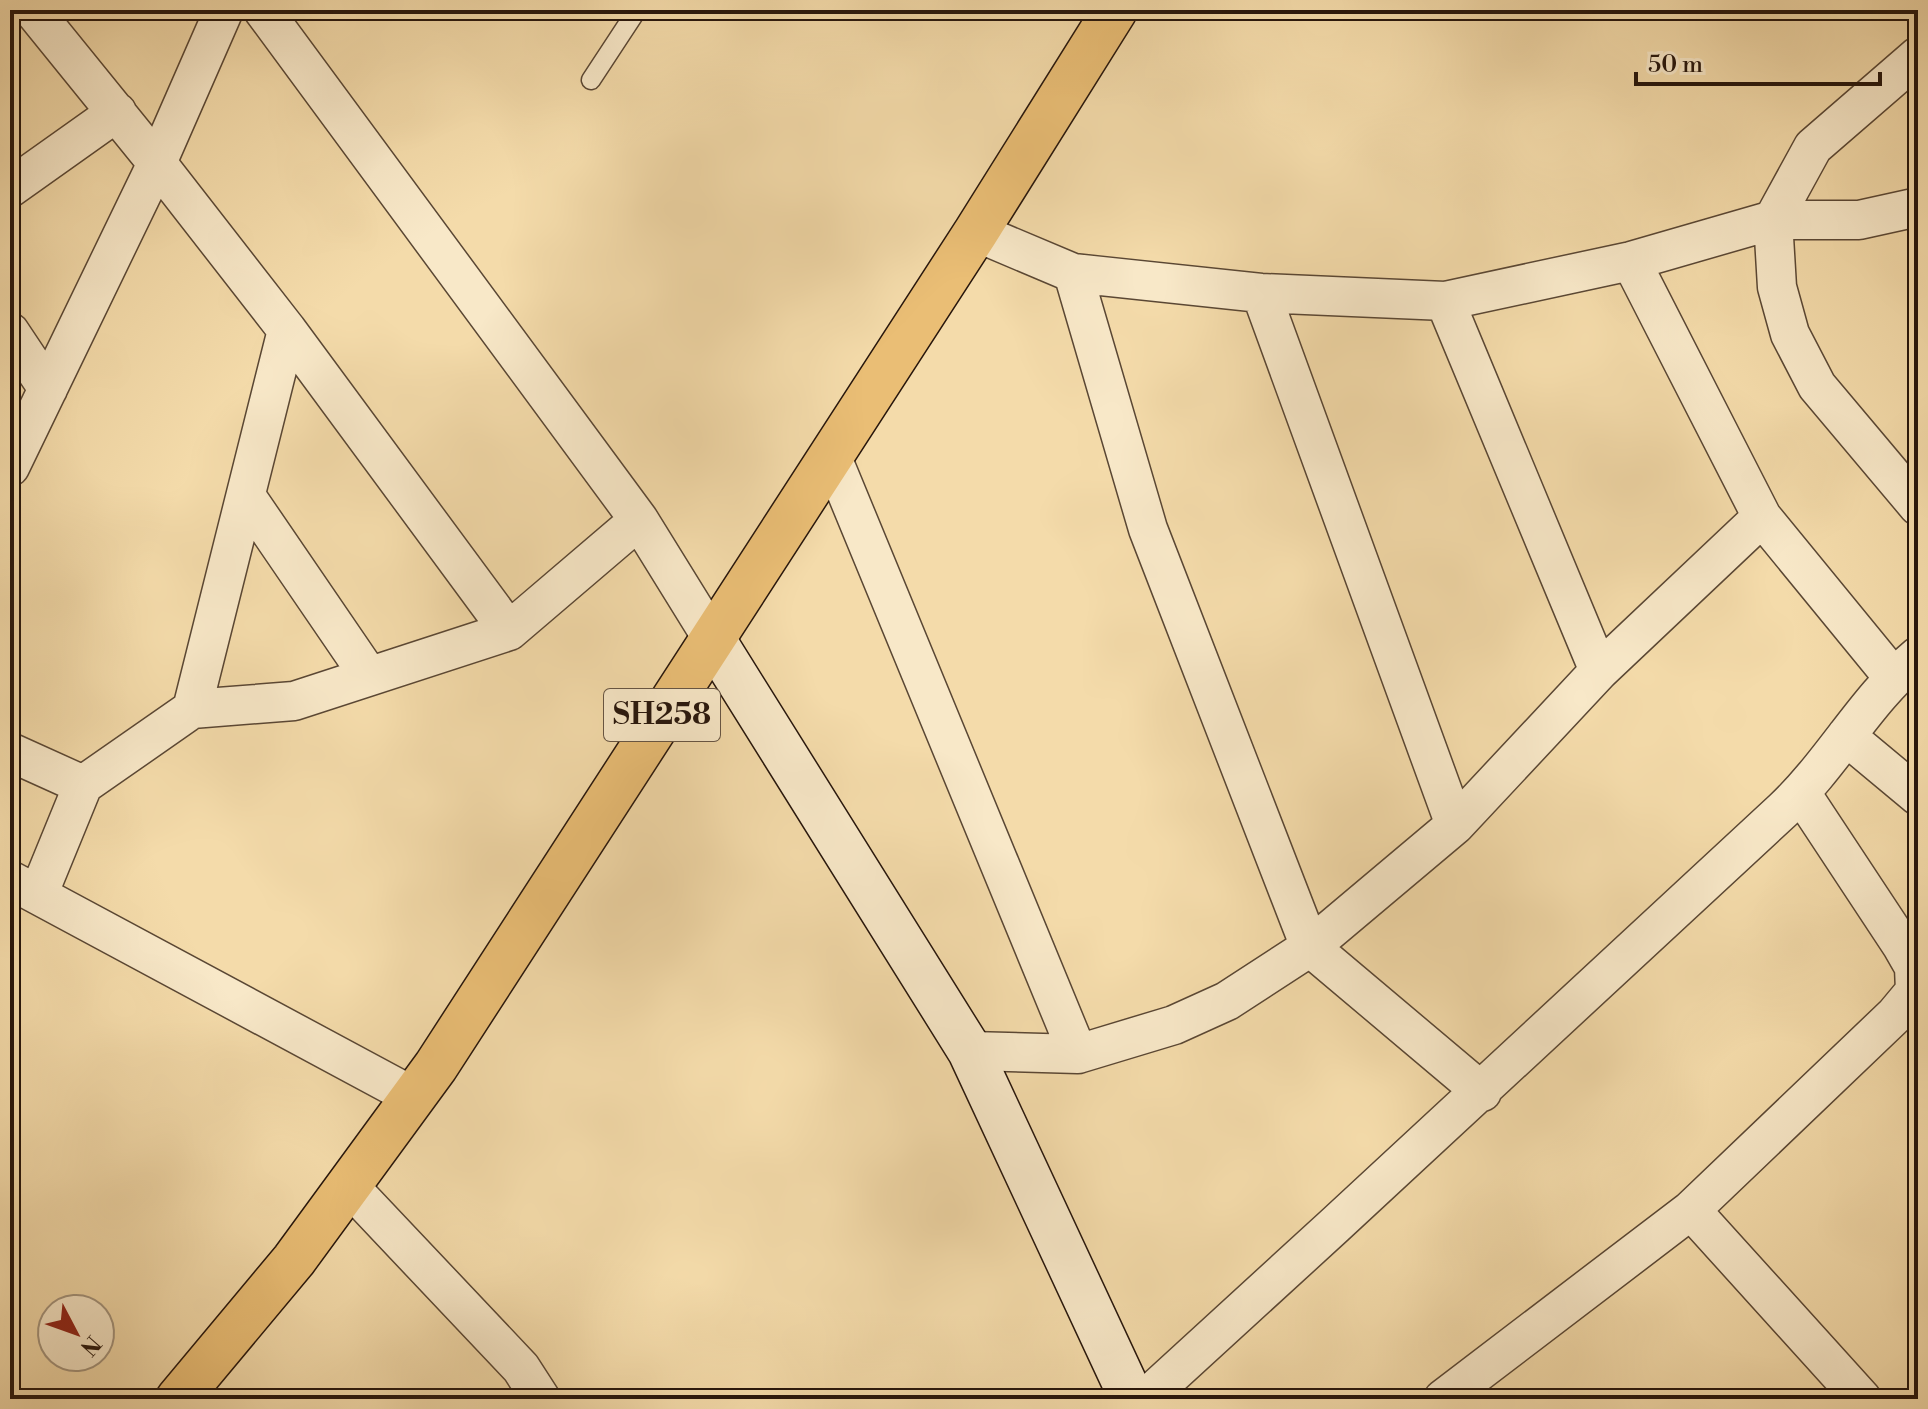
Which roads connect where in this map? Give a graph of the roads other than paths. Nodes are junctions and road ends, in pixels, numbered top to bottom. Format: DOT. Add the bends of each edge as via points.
graph roads {
  1 [pos="33,10"];
  2 [pos="224,10"];
  3 [pos="263,10"];
  4 [pos="637,10"];
  5 [pos="1115,10"];
  6 [pos="1918,56"];
  7 [pos="591,80"];
  8 [pos="117,112"];
  9 [pos="157,163"];
  10 [pos="10,188"];
  11 [pos="1918,207"];
  12 [pos="1773,220"];
  13 [pos="976,232"];
  14 [pos="1631,261"];
  15 [pos="1073,273"];
  16 [pos="1261,293"];
  17 [pos="1445,301"];
  18 [pos="287,330"];
  19 [pos="10,332"];
  20 [pos="48,389"];
  21 [pos="831,455"];
  22 [pos="10,467"];
  23 [pos="246,496"];
  24 [pos="1918,506"];
  25 [pos="1762,517"];
  26 [pos="639,520"];
  27 [pos="509,631"];
  28 [pos="712,638"];
  29 [pos="1906,666"];
  30 [pos="1599,671"];
  31 [pos="369,676"];
  32 [pos="192,709"];
  33 [pos="1846,736"];
  34 [pos="10,752"];
  35 [pos="83,785"];
  36 [pos="1801,793"];
  37 [pos="1918,796"];
  38 [pos="1455,825"];
  39 [pos="24,887"];
  40 [pos="1310,947"];
  41 [pos="970,1051"];
  42 [pos="1078,1054"];
  43 [pos="1482,1092"];
  44 [pos="414,1097"];
  45 [pos="348,1185"];
  46 [pos="1691,1210"];
  47 [pos="178,1399"];
  48 [pos="541,1399"];
  49 [pos="1132,1399"];
  50 [pos="1145,1399"];
  51 [pos="1443,1399"];
  52 [pos="1862,1399"];
  1 -- 8 [label="street"];
  2 -- 9 [label="street"];
  3 -- 26 [label="street"];
  4 -- 7 [label="lane"];
  5 -- 13 [label="main road, SH258"];
  6 -- 12 [label="street" via="1813,147"];
  8 -- 9 [label="street"];
  8 -- 10 [label="street"];
  9 -- 18 [label="street"];
  9 -- 20 [label="street"];
  11 -- 12 [label="street" via="1859,220"];
  12 -- 14 [label="street"];
  12 -- 24 [label="street" via="1777,287 1790,334 1817,386"];
  13 -- 15 [label="street"];
  13 -- 21 [label="main road, SH258"];
  14 -- 17 [label="street"];
  14 -- 25 [label="street"];
  15 -- 16 [label="street"];
  15 -- 40 [label="street" via="1148,529"];
  16 -- 17 [label="street"];
  16 -- 38 [label="street"];
  17 -- 30 [label="street"];
  18 -- 23 [label="street"];
  18 -- 27 [label="street"];
  19 -- 20 [label="street"];
  20 -- 22 [label="street"];
  21 -- 28 [label="main road, SH258"];
  21 -- 42 [label="street"];
  23 -- 31 [label="street"];
  23 -- 32 [label="street"];
  25 -- 29 [label="street"];
  25 -- 30 [label="street"];
  26 -- 27 [label="street"];
  26 -- 28 [label="street"];
  27 -- 31 [label="street"];
  28 -- 41 [label="street"];
  28 -- 44 [label="main road, SH258"];
  29 -- 33 [label="street"];
  30 -- 38 [label="street"];
  31 -- 32 [label="street" via="294,701"];
  32 -- 35 [label="street"];
  33 -- 36 [label="street"];
  33 -- 37 [label="street"];
  34 -- 35 [label="street"];
  35 -- 39 [label="street"];
  36 -- 43 [label="street"];
  36 -- 46 [label="street" via="1902,946 1914,967 1915,991"];
  38 -- 40 [label="street"];
  39 -- 44 [label="street"];
  40 -- 42 [label="street" via="1227,1001 1174,1025"];
  40 -- 43 [label="street"];
  41 -- 42 [label="street"];
  41 -- 49 [label="street"];
  43 -- 50 [label="street"];
  44 -- 45 [label="main road, SH258"];
  45 -- 47 [label="main road, SH258" via="294,1260"];
  45 -- 48 [label="street" via="521,1368"];
  46 -- 51 [label="street"];
  46 -- 52 [label="street"];
}
